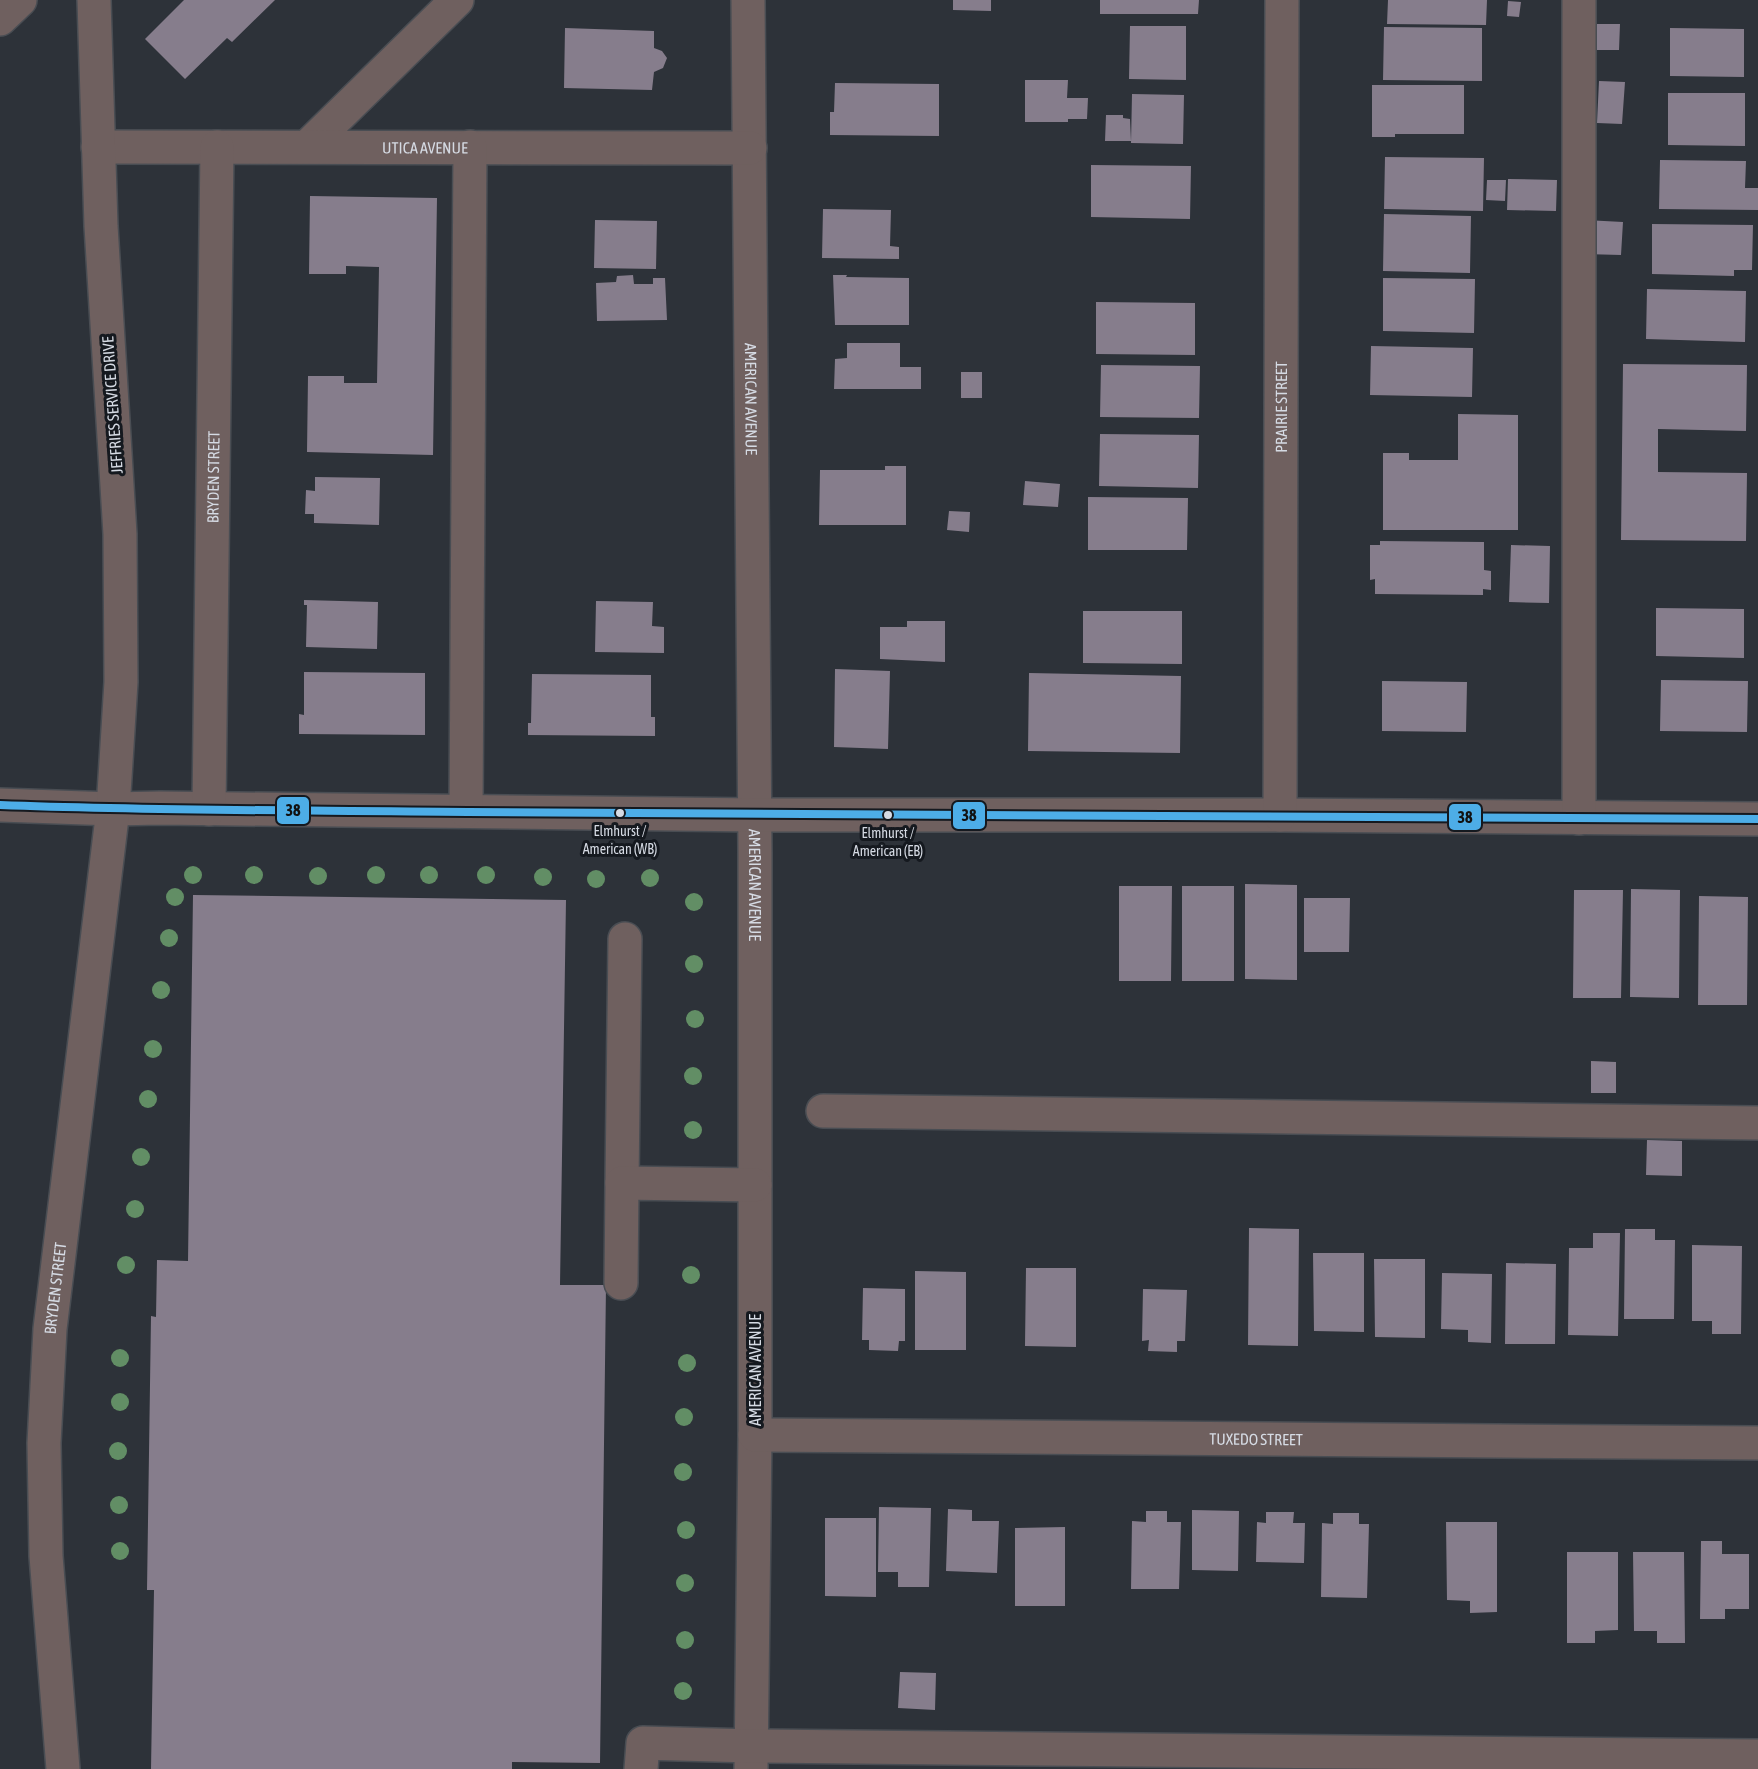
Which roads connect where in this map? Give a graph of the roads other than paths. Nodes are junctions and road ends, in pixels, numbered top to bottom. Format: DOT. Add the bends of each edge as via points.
graph roads {
  1 [pos="20,0"];
  2 [pos="94,0"];
  3 [pos="457,0"];
  4 [pos="748,0"];
  5 [pos="1282,0"];
  6 [pos="1579,0"];
  7 [pos="0,19"];
  8 [pos="308,146"];
  9 [pos="98,147"];
  10 [pos="217,147"];
  11 [pos="470,147"];
  12 [pos="750,148"];
  13 [pos="0,805"];
  14 [pos="209,808"];
  15 [pos="113,809"];
  16 [pos="466,811"];
  17 [pos="755,815"];
  18 [pos="1280,815"];
  19 [pos="1579,818"];
  20 [pos="1758,819"];
  21 [pos="625,939"];
  22 [pos="823,1111"];
  23 [pos="1758,1124"];
  24 [pos="622,1183"];
  25 [pos="755,1185"];
  26 [pos="621,1283"];
  27 [pos="755,1436"];
  28 [pos="1758,1443"];
  29 [pos="1758,1756"];
  30 [pos="751,1757"];
  31 [pos="63,1769"];
  32 [pos="641,1769"];
  1 -- 7 [label="street"];
  2 -- 9 [label="street, JEFFRIES SERVICE DRIVE"];
  3 -- 8 [label="street"];
  4 -- 12 [label="street, AMERICAN AVENUE"];
  5 -- 18 [label="street, PRAIRIE STREET"];
  6 -- 19 [label="street"];
  8 -- 10 [label="street, UTICA AVENUE"];
  8 -- 11 [label="street, UTICA AVENUE"];
  9 -- 10 [label="street, UTICA AVENUE"];
  9 -- 15 [label="street, JEFFRIES SERVICE DRIVE" via="120,534 120,682"];
  10 -- 14 [label="street, BRYDEN STREET"];
  11 -- 12 [label="street, UTICA AVENUE"];
  11 -- 16 [label="street"];
  12 -- 17 [label="street, AMERICAN AVENUE"];
  13 -- 15 [label="street"];
  14 -- 15 [label="street"];
  14 -- 16 [label="street"];
  15 -- 31 [label="street, BRYDEN STREET" via="50,1329 44,1443 46,1556"];
  16 -- 17 [label="street"];
  17 -- 18 [label="street"];
  17 -- 25 [label="street, AMERICAN AVENUE"];
  18 -- 19 [label="street"];
  19 -- 20 [label="street"];
  21 -- 24 [label="street"];
  22 -- 23 [label="street"];
  24 -- 25 [label="street"];
  24 -- 26 [label="street"];
  25 -- 27 [label="street, AMERICAN AVENUE"];
  27 -- 28 [label="street, TUXEDO STREET"];
  27 -- 30 [label="street, AMERICAN AVENUE"];
  29 -- 30 [label="street"];
  30 -- 32 [label="street" via="643,1743"];
}
